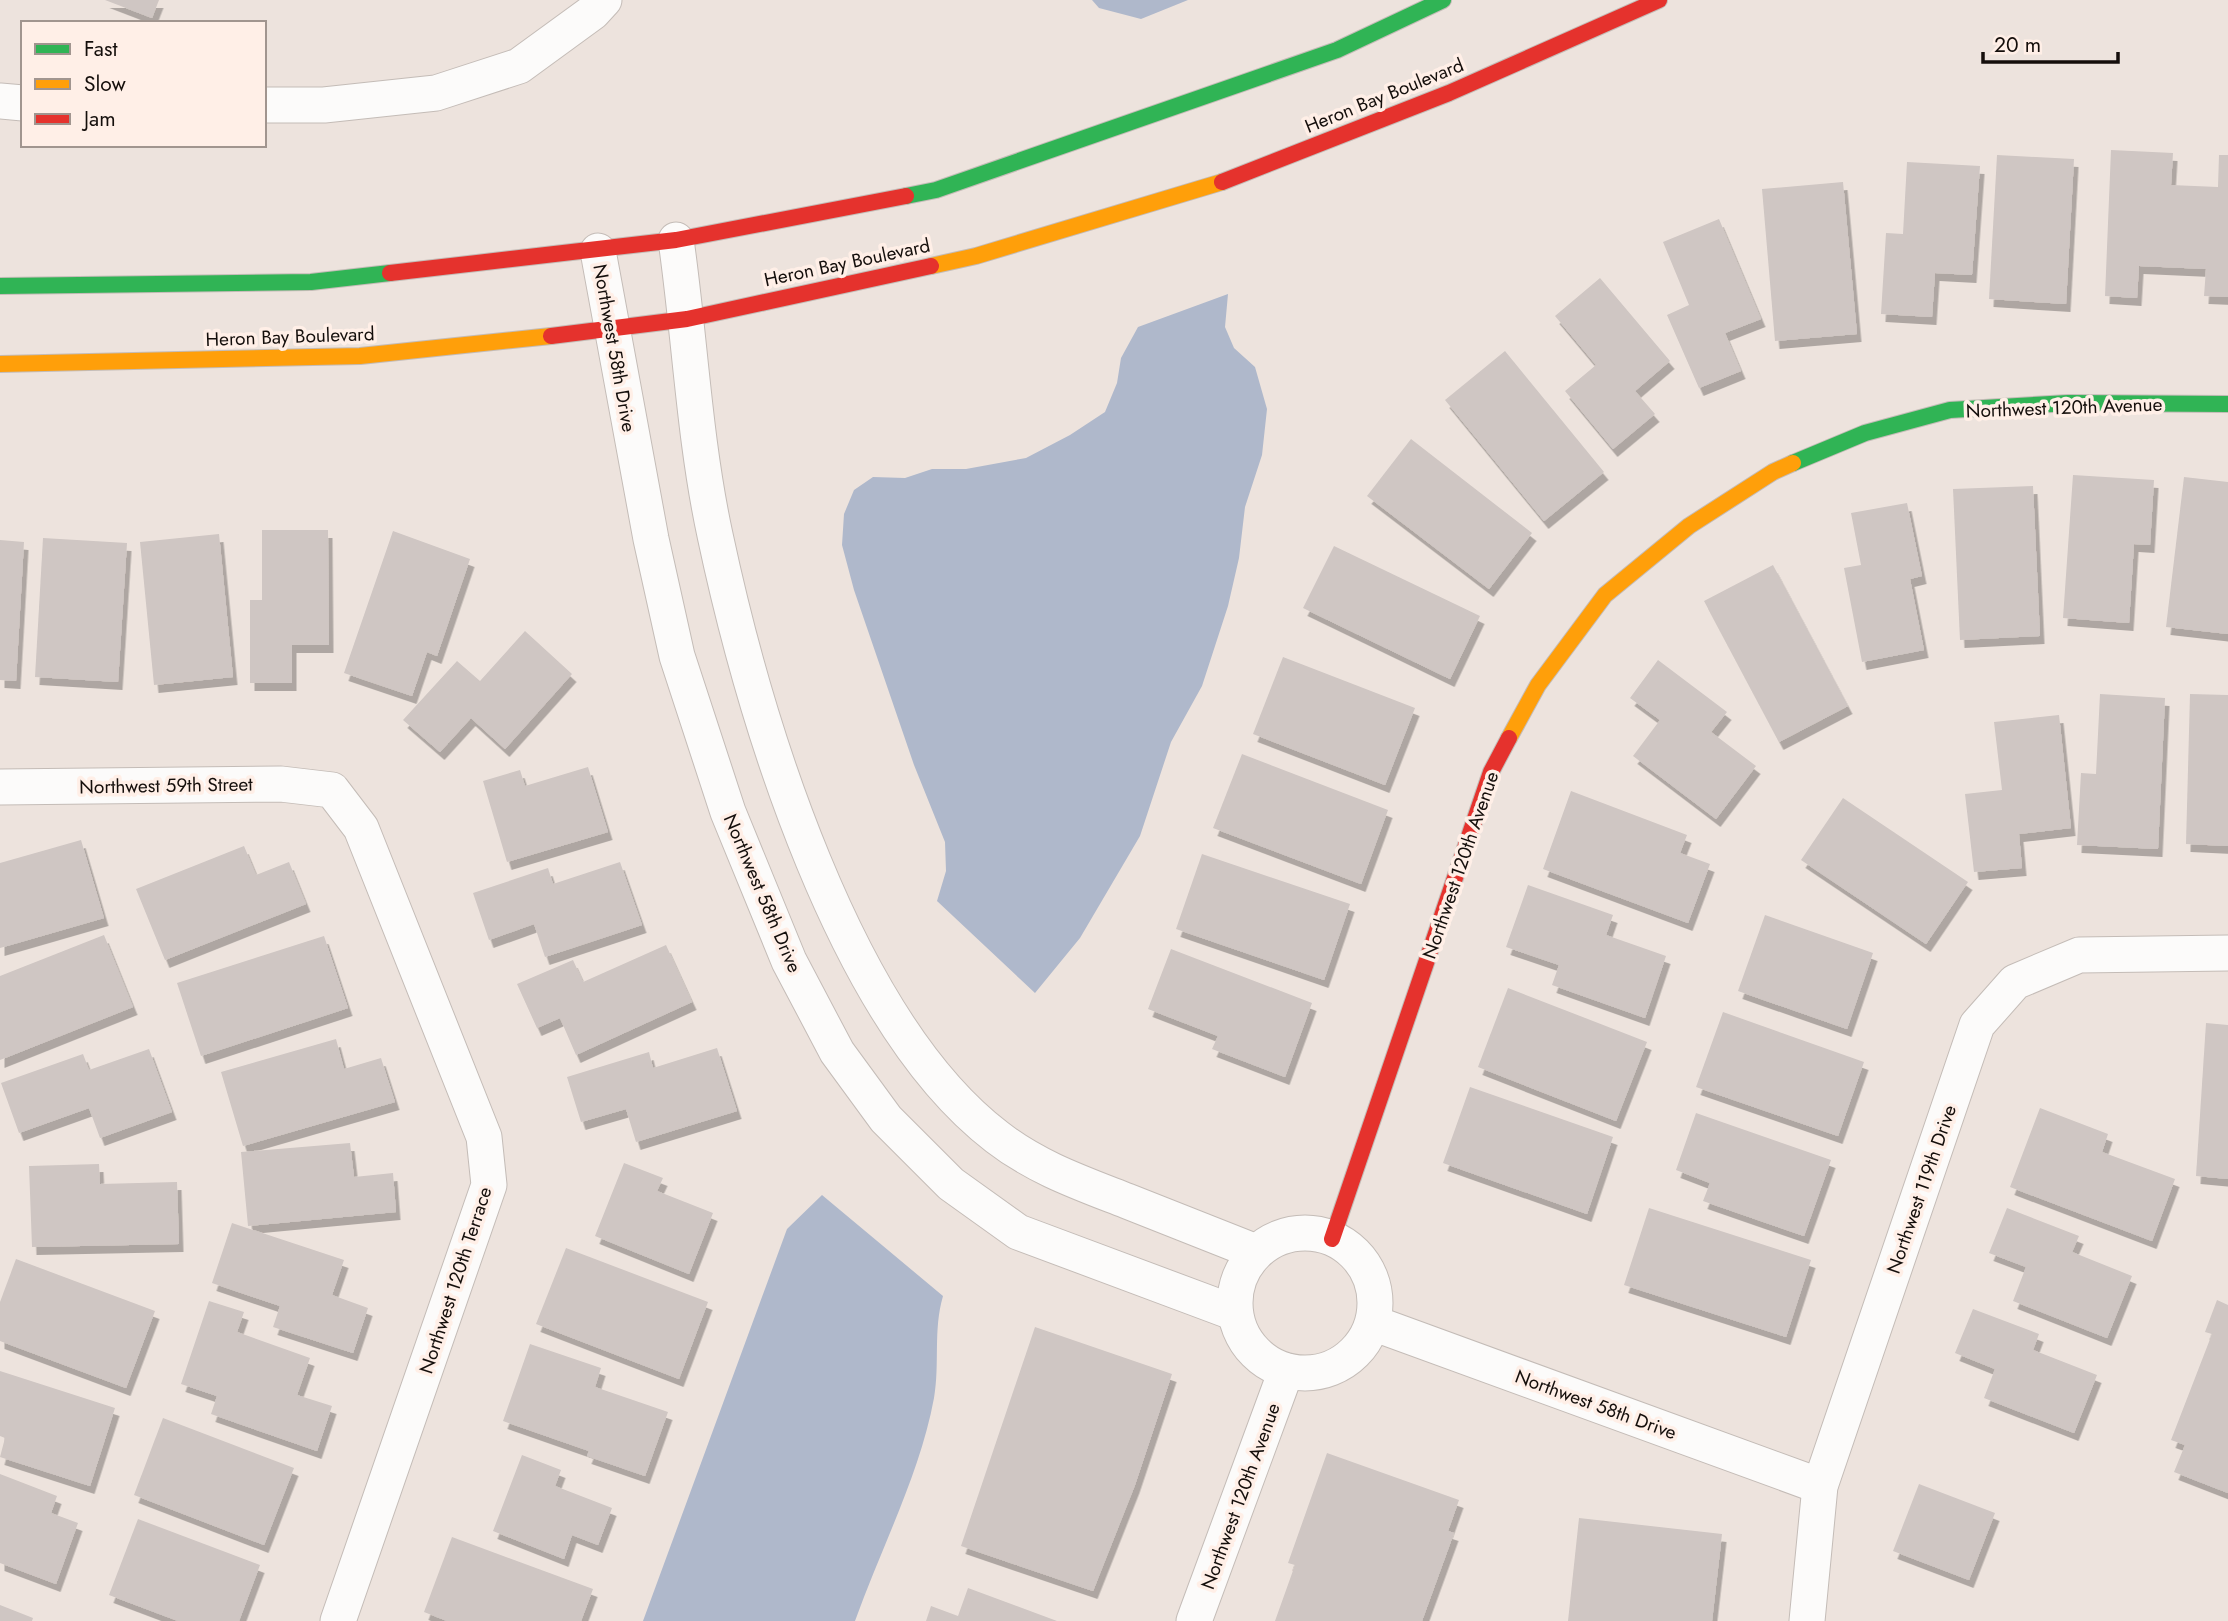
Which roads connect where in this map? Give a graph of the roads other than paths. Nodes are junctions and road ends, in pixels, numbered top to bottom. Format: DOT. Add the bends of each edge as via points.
graph roads {
  1 [pos="604,0"];
  2 [pos="1443,0"];
  3 [pos="1659,0"];
  4 [pos="0,101"];
  5 [pos="21,103"];
  6 [pos="266,105"];
  7 [pos="676,240"];
  8 [pos="598,251"];
  9 [pos="0,286"];
  10 [pos="687,319"];
  11 [pos="613,329"];
  12 [pos="0,364"];
  13 [pos="2228,404"];
  14 [pos="0,787"];
  15 [pos="332,790"];
  16 [pos="2228,953"];
  17 [pos="1332,1238"];
  18 [pos="1256,1252"];
  19 [pos="1235,1313"];
  20 [pos="1373,1323"];
  21 [pos="1286,1371"];
  22 [pos="1820,1486"];
  23 [pos="338,1621"];
  24 [pos="1194,1621"];
  25 [pos="1807,1621"];
  1 -- 6 [label="street" via="519,66 436,93 324,105"];
  2 -- 7 [label="street" via="1337,50 936,190"];
  3 -- 10 [label="street, Heron Bay Boulevard" via="1449,93 1223,182 976,256"];
  4 -- 5 [label="street"];
  7 -- 8 [label="street"];
  7 -- 10 [label="street"];
  8 -- 9 [label="street" via="311,282"];
  8 -- 11 [label="street, Northwest 58th Drive"];
  10 -- 11 [label="street, Heron Bay Boulevard"];
  10 -- 18 [label="street" via="714,532 744,653 786,791 848,937 894,1022 938,1080 976,1118 1045,1169"];
  11 -- 12 [label="street, Heron Bay Boulevard" via="360,356"];
  11 -- 19 [label="street, Northwest 58th Drive" via="677,656 728,812 789,961 837,1052 886,1119 951,1184 1018,1232"];
  13 -- 17 [label="street, Northwest 120th Avenue" via="2068,403 1950,410 1865,433 1773,472 1689,526 1605,595 1538,685 1491,772"];
  14 -- 15 [label="street, Northwest 59th Street" via="281,784"];
  15 -- 23 [label="street, Northwest 120th Terrace" via="361,828 438,1021 484,1137 489,1185"];
  16 -- 22 [label="street, Northwest 119th Drive" via="2079,955 2015,982 1977,1025"];
  17 -- 18 [label="street" via="1306,1233 1279,1238"];
  17 -- 20 [label="street" via="1353,1252 1369,1273 1376,1297"];
  18 -- 19 [label="street" via="1239,1280"];
  19 -- 21 [label="street" via="1244,1339 1262,1359"];
  20 -- 21 [label="street" via="1360,1347 1339,1365 1313,1373"];
  20 -- 22 [label="street, Northwest 58th Drive"];
  21 -- 24 [label="street, Northwest 120th Avenue"];
  22 -- 25 [label="street, Northwest 119th Drive"];
}
